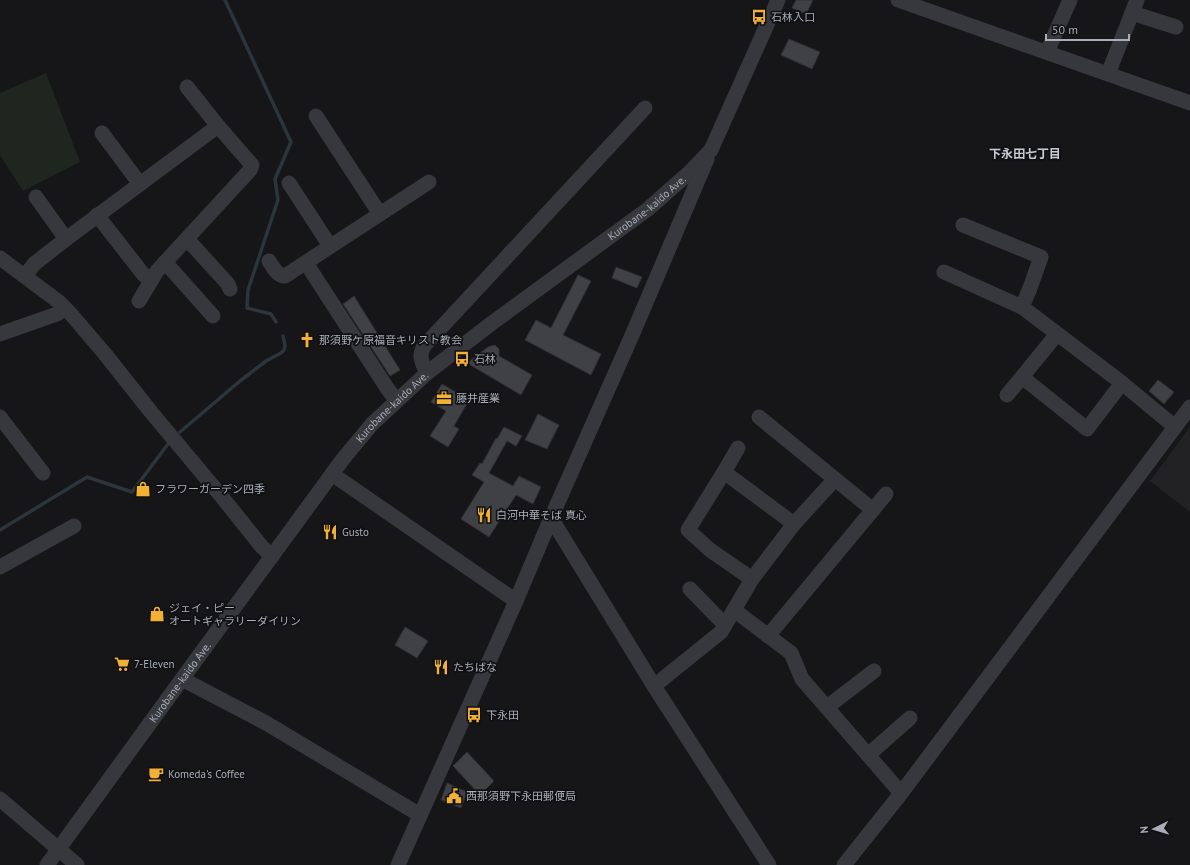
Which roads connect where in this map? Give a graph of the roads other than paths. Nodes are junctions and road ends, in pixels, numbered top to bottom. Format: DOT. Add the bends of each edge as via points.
graph roads {
  1 [pos="778,0"];
  2 [pos="898,0"];
  3 [pos="1070,0"];
  4 [pos="1135,6"];
  5 [pos="1176,27"];
  6 [pos="1047,52"];
  7 [pos="1108,74"];
  8 [pos="187,87"];
  9 [pos="1190,103"];
  10 [pos="645,108"];
  11 [pos="316,116"];
  12 [pos="218,126"];
  13 [pos="102,133"];
  14 [pos="711,150"];
  15 [pos="429,182"];
  16 [pos="289,183"];
  17 [pos="140,184"];
  18 [pos="36,197"];
  19 [pos="380,214"];
  20 [pos="98,215"];
  21 [pos="962,225"];
  22 [pos="66,239"];
  23 [pos="187,239"];
  24 [pos="330,246"];
  25 [pos="0,258"];
  26 [pos="269,261"];
  27 [pos="166,262"];
  28 [pos="306,263"];
  29 [pos="944,272"];
  30 [pos="25,276"];
  31 [pos="151,281"];
  32 [pos="230,289"];
  33 [pos="139,301"];
  34 [pos="1022,307"];
  35 [pos="65,308"];
  36 [pos="213,316"];
  37 [pos="0,334"];
  38 [pos="1057,334"];
  39 [pos="427,373"];
  40 [pos="1022,378"];
  41 [pos="1122,383"];
  42 [pos="1007,395"];
  43 [pos="396,400"];
  44 [pos="1190,407"];
  45 [pos="759,417"];
  46 [pos="0,418"];
  47 [pos="1175,427"];
  48 [pos="738,448"];
  49 [pos="724,472"];
  50 [pos="43,473"];
  51 [pos="332,474"];
  52 [pos="835,479"];
  53 [pos="886,494"];
  54 [pos="873,510"];
  55 [pos="551,518"];
  56 [pos="794,524"];
  57 [pos="74,526"];
  58 [pos="272,556"];
  59 [pos="0,567"];
  60 [pos="752,578"];
  61 [pos="690,589"];
  62 [pos="516,601"];
  63 [pos="734,610"];
  64 [pos="725,625"];
  65 [pos="768,636"];
  66 [pos="874,671"];
  67 [pos="182,679"];
  68 [pos="654,686"];
  69 [pos="827,707"];
  70 [pos="910,718"];
  71 [pos="868,754"];
  72 [pos="901,792"];
  73 [pos="0,799"];
  74 [pos="420,815"];
  75 [pos="58,850"];
  76 [pos="47,865"];
  77 [pos="77,865"];
  78 [pos="398,865"];
  79 [pos="769,865"];
  80 [pos="844,865"];
  1 -- 14 [label="street, Kurobane-kaido Ave."];
  2 -- 6 [label="street"];
  3 -- 6 [label="street"];
  4 -- 5 [label="street"];
  4 -- 7 [label="street"];
  6 -- 7 [label="street"];
  7 -- 9 [label="street"];
  8 -- 12 [label="street"];
  10 -- 39 [label="street" via="424,346 421,361"];
  11 -- 19 [label="street"];
  12 -- 17 [label="street"];
  12 -- 23 [label="street" via="252,165"];
  13 -- 17 [label="street"];
  14 -- 39 [label="street, Kurobane-kaido Ave." via="648,209"];
  14 -- 55 [label="street"];
  15 -- 19 [label="street"];
  16 -- 24 [label="street"];
  17 -- 20 [label="street"];
  18 -- 22 [label="street"];
  19 -- 24 [label="street"];
  20 -- 22 [label="street"];
  20 -- 31 [label="street"];
  21 -- 34 [label="street" via="1041,257"];
  22 -- 30 [label="street" via="34,264"];
  23 -- 27 [label="street"];
  23 -- 32 [label="street"];
  24 -- 28 [label="street"];
  25 -- 30 [label="street"];
  26 -- 28 [label="street" via="282,276"];
  27 -- 31 [label="street"];
  27 -- 36 [label="street"];
  28 -- 43 [label="street"];
  29 -- 34 [label="street"];
  30 -- 35 [label="street"];
  31 -- 33 [label="street"];
  34 -- 38 [label="street"];
  35 -- 37 [label="street" via="57,314"];
  35 -- 58 [label="street" via="81,324 262,548"];
  38 -- 40 [label="street"];
  38 -- 41 [label="street"];
  39 -- 43 [label="street, Kurobane-kaido Ave."];
  40 -- 41 [label="street" via="1087,430"];
  40 -- 42 [label="street"];
  41 -- 47 [label="street"];
  43 -- 51 [label="street, Kurobane-kaido Ave." via="372,424"];
  44 -- 47 [label="street"];
  45 -- 52 [label="street"];
  46 -- 50 [label="street"];
  47 -- 72 [label="street"];
  48 -- 49 [label="street"];
  49 -- 56 [label="street"];
  49 -- 60 [label="street" via="688,530 710,550"];
  51 -- 58 [label="street, Kurobane-kaido Ave."];
  51 -- 62 [label="street"];
  52 -- 54 [label="street"];
  52 -- 56 [label="street"];
  53 -- 54 [label="street"];
  54 -- 65 [label="street"];
  55 -- 62 [label="street"];
  55 -- 68 [label="street"];
  56 -- 60 [label="street"];
  57 -- 59 [label="street"];
  58 -- 67 [label="street, Kurobane-kaido Ave."];
  60 -- 63 [label="street"];
  61 -- 64 [label="street"];
  62 -- 74 [label="street"];
  63 -- 64 [label="street"];
  63 -- 65 [label="street"];
  64 -- 68 [label="street" via="721,632"];
  65 -- 69 [label="street" via="791,653 802,679"];
  66 -- 69 [label="street"];
  67 -- 74 [label="street" via="266,723"];
  67 -- 75 [label="street, Kurobane-kaido Ave."];
  68 -- 79 [label="street"];
  69 -- 71 [label="street"];
  70 -- 71 [label="street"];
  71 -- 72 [label="street"];
  72 -- 80 [label="street"];
  73 -- 75 [label="street"];
  74 -- 78 [label="street"];
  75 -- 76 [label="street, Kurobane-kaido Ave."];
  75 -- 77 [label="street"];
}
